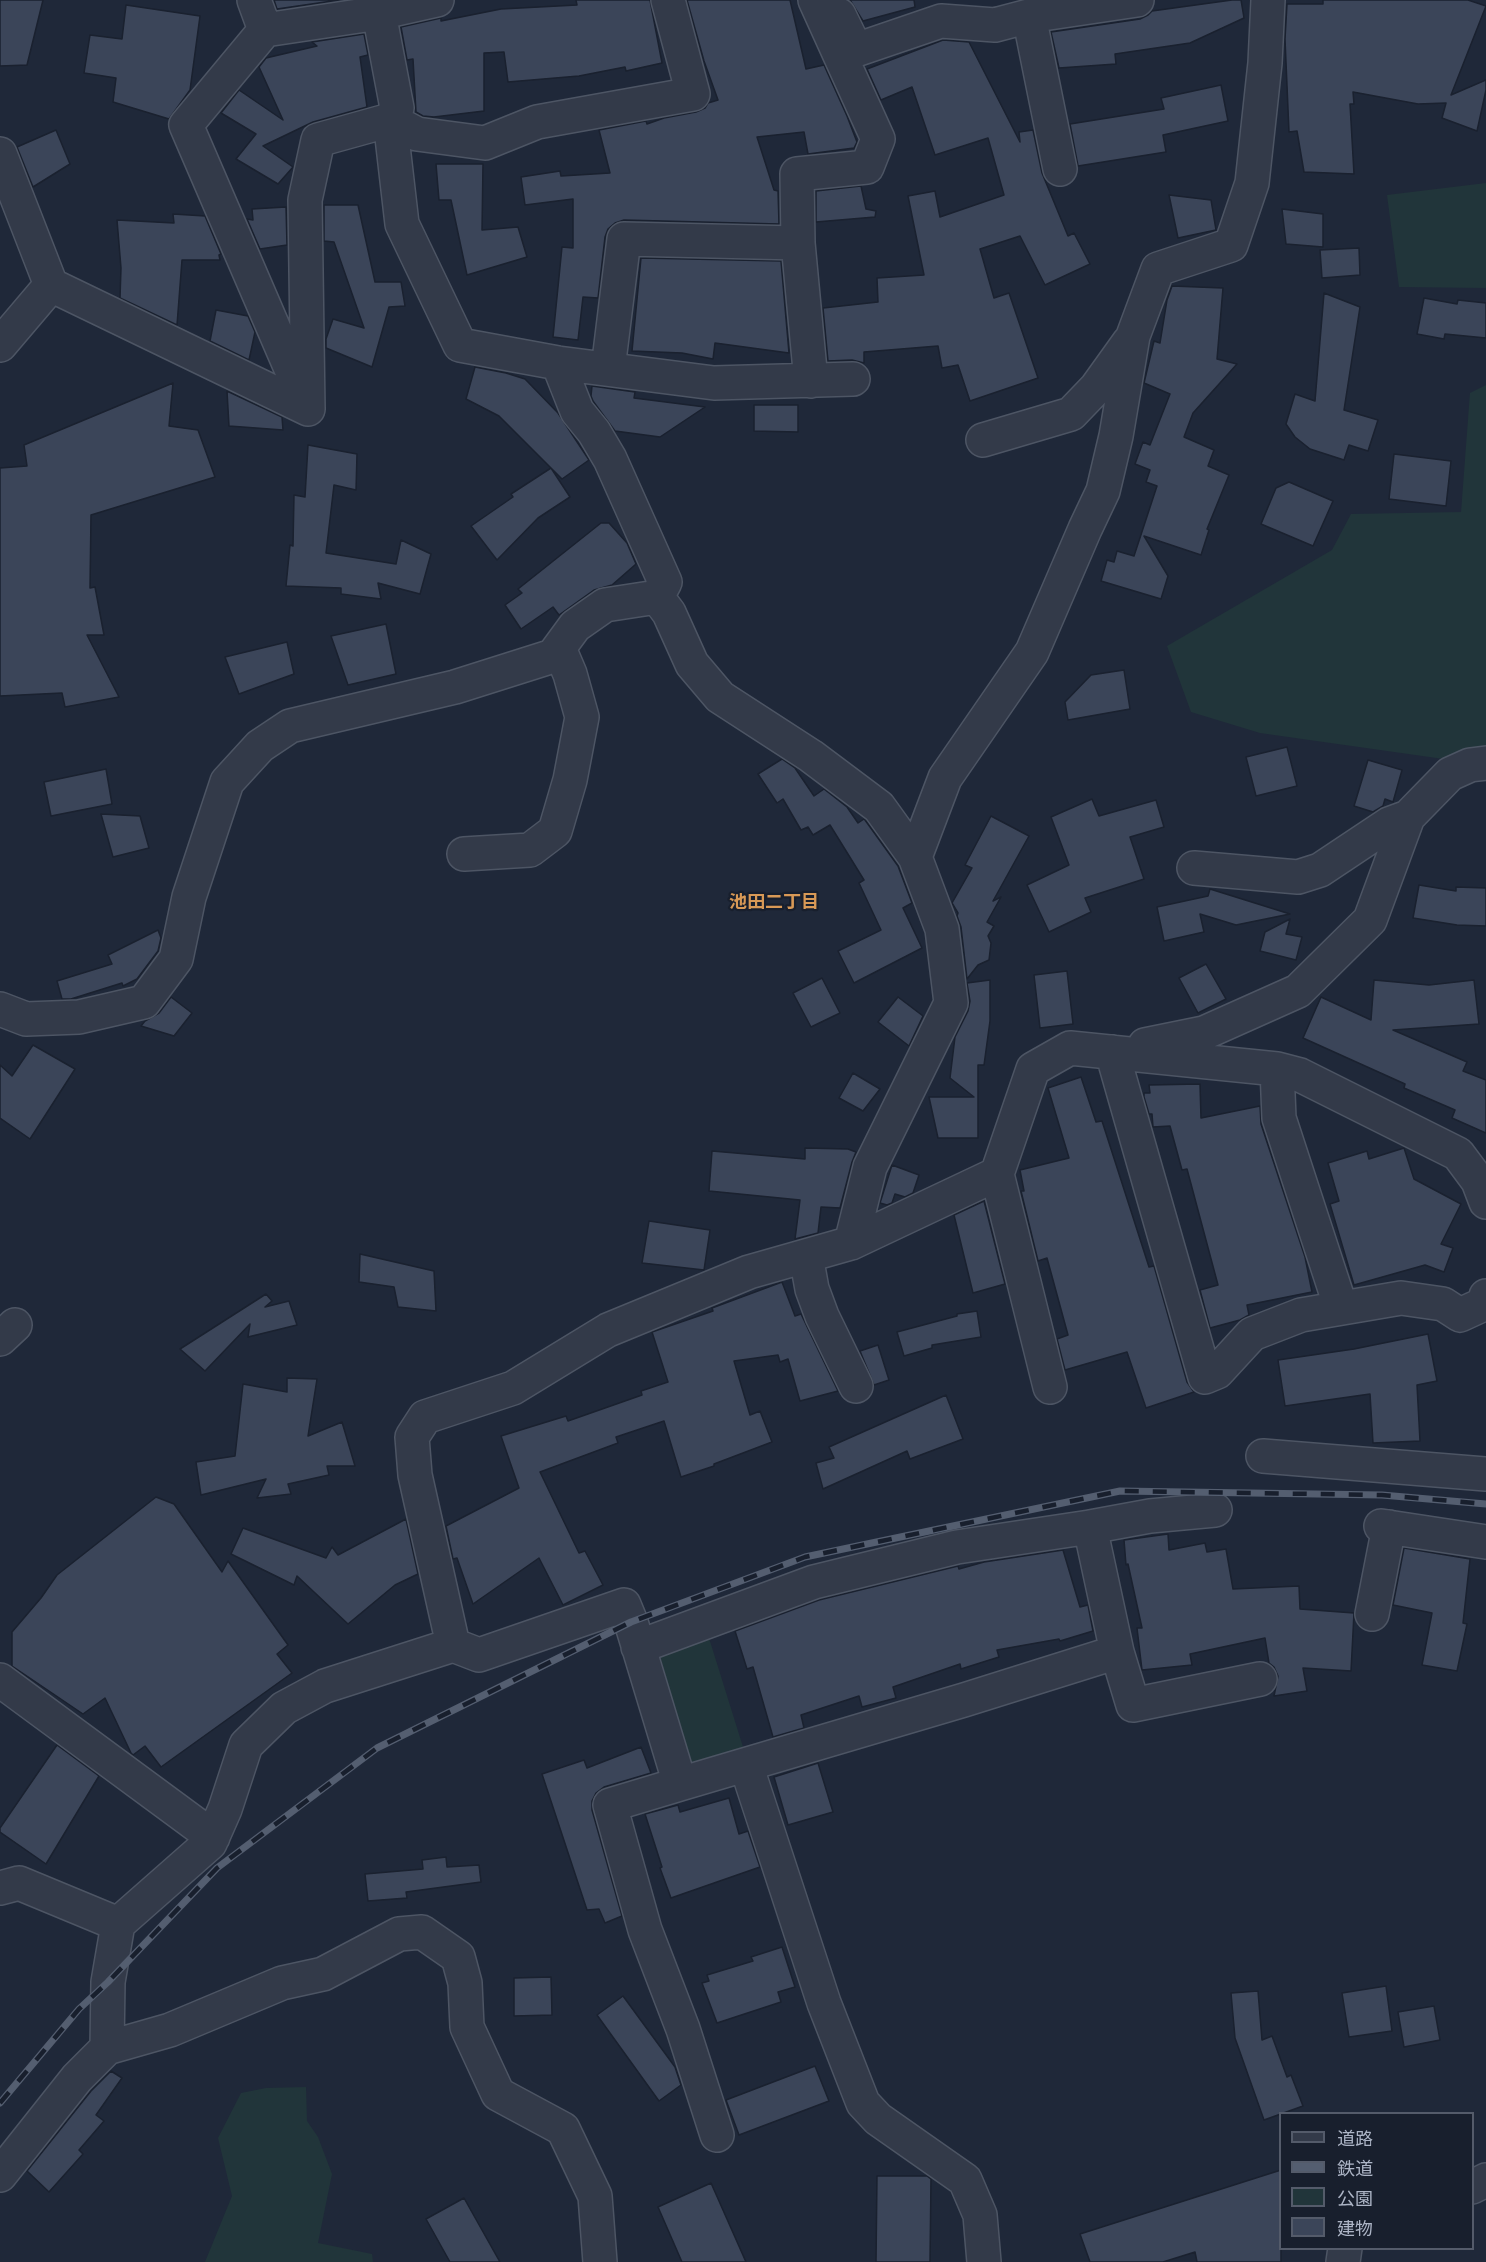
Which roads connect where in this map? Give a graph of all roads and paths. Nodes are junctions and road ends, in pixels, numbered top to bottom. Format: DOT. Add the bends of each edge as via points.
graph roads {
  1 [pos="254,0"];
  2 [pos="436,0"];
  3 [pos="668,0"];
  4 [pos="815,0"];
  5 [pos="831,0"];
  6 [pos="1137,0"];
  7 [pos="1268,0"];
  8 [pos="379,13"];
  9 [pos="1029,16"];
  10 [pos="265,30"];
  11 [pos="390,120"];
  12 [pos="0,154"];
  13 [pos="1060,169"];
  14 [pos="798,243"];
  15 [pos="51,285"];
  16 [pos="1133,336"];
  17 [pos="0,345"];
  18 [pos="558,363"];
  19 [pos="608,369"];
  20 [pos="853,379"];
  21 [pos="811,381"];
  22 [pos="309,409"];
  23 [pos="983,440"];
  24 [pos="657,597"];
  25 [pos="559,648"];
  26 [pos="1486,763"];
  27 [pos="1408,817"];
  28 [pos="464,854"];
  29 [pos="915,857"];
  30 [pos="1194,868"];
  31 [pos="0,1009"];
  32 [pos="1112,1052"];
  33 [pos="1277,1069"];
  34 [pos="997,1174"];
  35 [pos="1484,1188"];
  36 [pos="851,1243"];
  37 [pos="806,1256"];
  38 [pos="1486,1296"];
  39 [pos="1341,1308"];
  40 [pos="856,1386"];
  41 [pos="1050,1387"];
  42 [pos="1263,1456"];
  43 [pos="1486,1474"];
  44 [pos="1215,1510"];
  45 [pos="1090,1527"];
  46 [pos="1486,1542"];
  47 [pos="1372,1614"];
  48 [pos="453,1645"];
  49 [pos="638,1647"];
  50 [pos="1117,1652"];
  51 [pos="1260,1679"];
  52 [pos="0,1680"];
  53 [pos="746,1765"];
  54 [pos="680,1784"];
  55 [pos="213,1837"];
  56 [pos="0,1888"];
  57 [pos="118,1924"];
  58 [pos="107,2048"];
  59 [pos="717,2135"];
  60 [pos="0,2175"];
  61 [pos="600,2262"];
  62 [pos="984,2262"];
  1 -- 10 [label="street"];
  2 -- 8 [label="street"];
  3 -- 11 [label="street" via="693,94 537,122 485,143 417,134"];
  4 -- 14 [label="street" via="878,139 867,167 797,174"];
  5 -- 9 [label="street" via="856,50 941,21 995,26"];
  6 -- 9 [label="street"];
  7 -- 16 [label="street" via="1252,183 1230,245 1158,269"];
  8 -- 10 [label="street"];
  8 -- 11 [label="street" via="397,108"];
  9 -- 13 [label="street"];
  10 -- 22 [label="street" via="186,125"];
  11 -- 18 [label="street" via="402,224 460,345"];
  11 -- 22 [label="street" via="318,140 305,200"];
  12 -- 15 [label="street"];
  14 -- 19 [label="street" via="624,239"];
  14 -- 21 [label="street"];
  15 -- 17 [label="street"];
  15 -- 22 [label="street"];
  16 -- 23 [label="street" via="1096,388 1071,414"];
  16 -- 29 [label="street" via="1103,491 1032,652 945,778"];
  18 -- 19 [label="street"];
  18 -- 24 [label="street" via="577,411 610,459 665,582"];
  19 -- 21 [label="street" via="714,383"];
  20 -- 21 [label="street"];
  24 -- 25 [label="street" via="605,605 575,626"];
  24 -- 29 [label="street" via="669,613 692,664 720,697 811,756 879,807"];
  25 -- 28 [label="street" via="582,717 555,831 530,850"];
  25 -- 31 [label="street" via="553,656 455,687 290,726 260,746 227,782 189,897 176,959 144,1002 79,1017 26,1019"];
  26 -- 27 [label="street" via="1450,774"];
  27 -- 30 [label="street" via="1389,824 1320,870 1298,877"];
  27 -- 32 [label="street" via="1370,920 1298,991 1204,1033"];
  29 -- 36 [label="street" via="942,929 951,1004 870,1167"];
  32 -- 33 [label="street"];
  32 -- 34 [label="street" via="1070,1048 1033,1069"];
  32 -- 39 [label="street" via="1204,1377 1217,1372 1252,1334 1301,1315"];
  33 -- 35 [label="street" via="1300,1075 1458,1154"];
  33 -- 39 [label="street" via="1279,1118"];
  34 -- 36 [label="street"];
  34 -- 41 [label="street"];
  36 -- 37 [label="street"];
  37 -- 40 [label="street" via="822,1316"];
  37 -- 48 [label="street" via="749,1272 608,1330 513,1388 425,1417 412,1437 416,1475"];
  38 -- 39 [label="street" via="1486,1303 1460,1315 1443,1304 1401,1298"];
  42 -- 43 [label="street"];
  44 -- 45 [label="street"];
  45 -- 49 [label="street" via="957,1546 814,1582"];
  45 -- 50 [label="street"];
  46 -- 47 [label="street" via="1385,1526"];
  48 -- 49 [label="street" via="479,1655 624,1605"];
  48 -- 55 [label="street" via="325,1686 284,1708 246,1745"];
  49 -- 54 [label="street"];
  50 -- 51 [label="street" via="1133,1705"];
  50 -- 53 [label="street"];
  52 -- 55 [label="street"];
  53 -- 54 [label="street"];
  53 -- 62 [label="street" via="824,2003 862,2103 878,2119 964,2180 980,2215"];
  54 -- 59 [label="street" via="610,1805 645,1930 683,2029"];
  55 -- 57 [label="street"];
  56 -- 57 [label="street" via="19,1883"];
  57 -- 58 [label="street" via="108,1982"];
  58 -- 60 [label="street" via="76,2078"];
  58 -- 61 [label="street" via="170,2030 282,1983 323,1974 399,1934 422,1932 458,1957 465,1983 467,2027 498,2094 563,2129 596,2196"];
}
